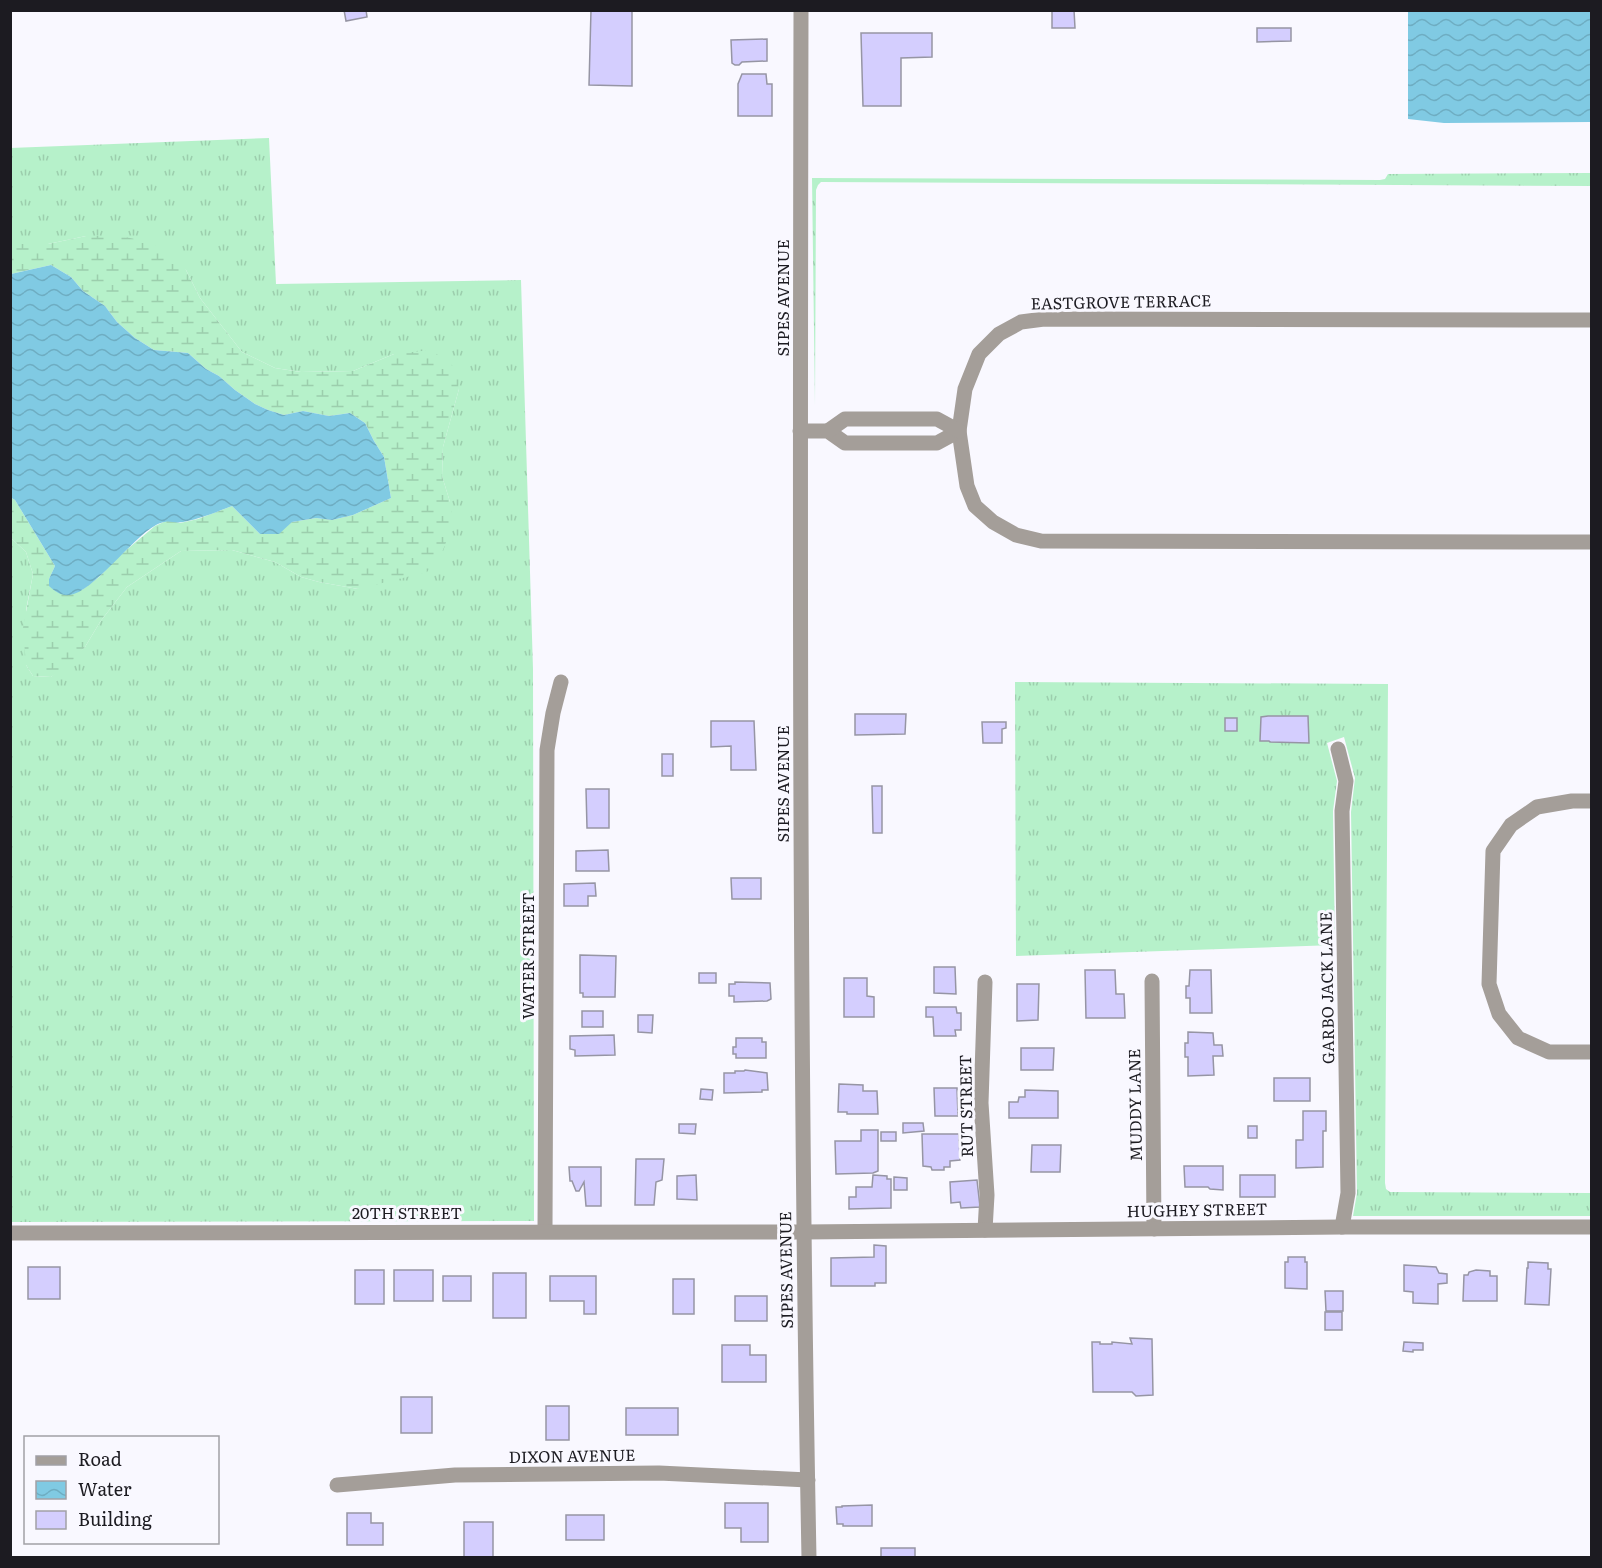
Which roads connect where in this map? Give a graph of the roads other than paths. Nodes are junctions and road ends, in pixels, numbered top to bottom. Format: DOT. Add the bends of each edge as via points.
graph roads {
  1 [pos="801,10"];
  2 [pos="1592,320"];
  3 [pos="881,419"];
  4 [pos="800,431"];
  5 [pos="828,431"];
  6 [pos="959,431"];
  7 [pos="881,443"];
  8 [pos="1592,542"];
  9 [pos="561,682"];
  10 [pos="1338,749"];
  11 [pos="1592,801"];
  12 [pos="1152,981"];
  13 [pos="985,982"];
  14 [pos="1592,1052"];
  15 [pos="1342,1227"];
  16 [pos="1592,1227"];
  17 [pos="1154,1229"];
  18 [pos="985,1230"];
  19 [pos="545,1231"];
  20 [pos="803,1232"];
  21 [pos="10,1233"];
  22 [pos="808,1480"];
  23 [pos="337,1485"];
  24 [pos="809,1557"];
  1 -- 4 [label="street, SIPES AVENUE"];
  2 -- 6 [label="street, EASTGROVE TERRACE" via="1021,322 999,334 978,354 964,389"];
  3 -- 5 [label="street" via="845,419"];
  3 -- 6 [label="street" via="937,419"];
  3 -- 7 [label="street"];
  4 -- 5 [label="street"];
  4 -- 20 [label="street, SIPES AVENUE"];
  5 -- 7 [label="street" via="845,443"];
  6 -- 7 [label="street" via="937,443"];
  6 -- 8 [label="street, EASTGROVE TERRACE" via="967,486 975,506 1016,535 1041,541"];
  9 -- 19 [label="street, WATER STREET" via="547,750"];
  10 -- 15 [label="street, GARBO JACK LANE" via="1346,781 1342,811 1348,1193"];
  11 -- 14 [label="street" via="1537,807 1511,825 1493,851 1489,984 1498,1014 1518,1038 1549,1052"];
  12 -- 17 [label="street, MUDDY LANE"];
  13 -- 18 [label="street, RUT STREET" via="981,1103 987,1195"];
  15 -- 16 [label="street, HUGHEY STREET"];
  15 -- 17 [label="street, HUGHEY STREET"];
  17 -- 18 [label="street, HUGHEY STREET"];
  18 -- 20 [label="street, HUGHEY STREET"];
  19 -- 20 [label="street, 20TH STREET"];
  19 -- 21 [label="street, 20TH STREET"];
  20 -- 22 [label="street, SIPES AVENUE"];
  22 -- 23 [label="street, DIXON AVENUE" via="659,1473 466,1475"];
  22 -- 24 [label="street, SIPES AVENUE"];
}
